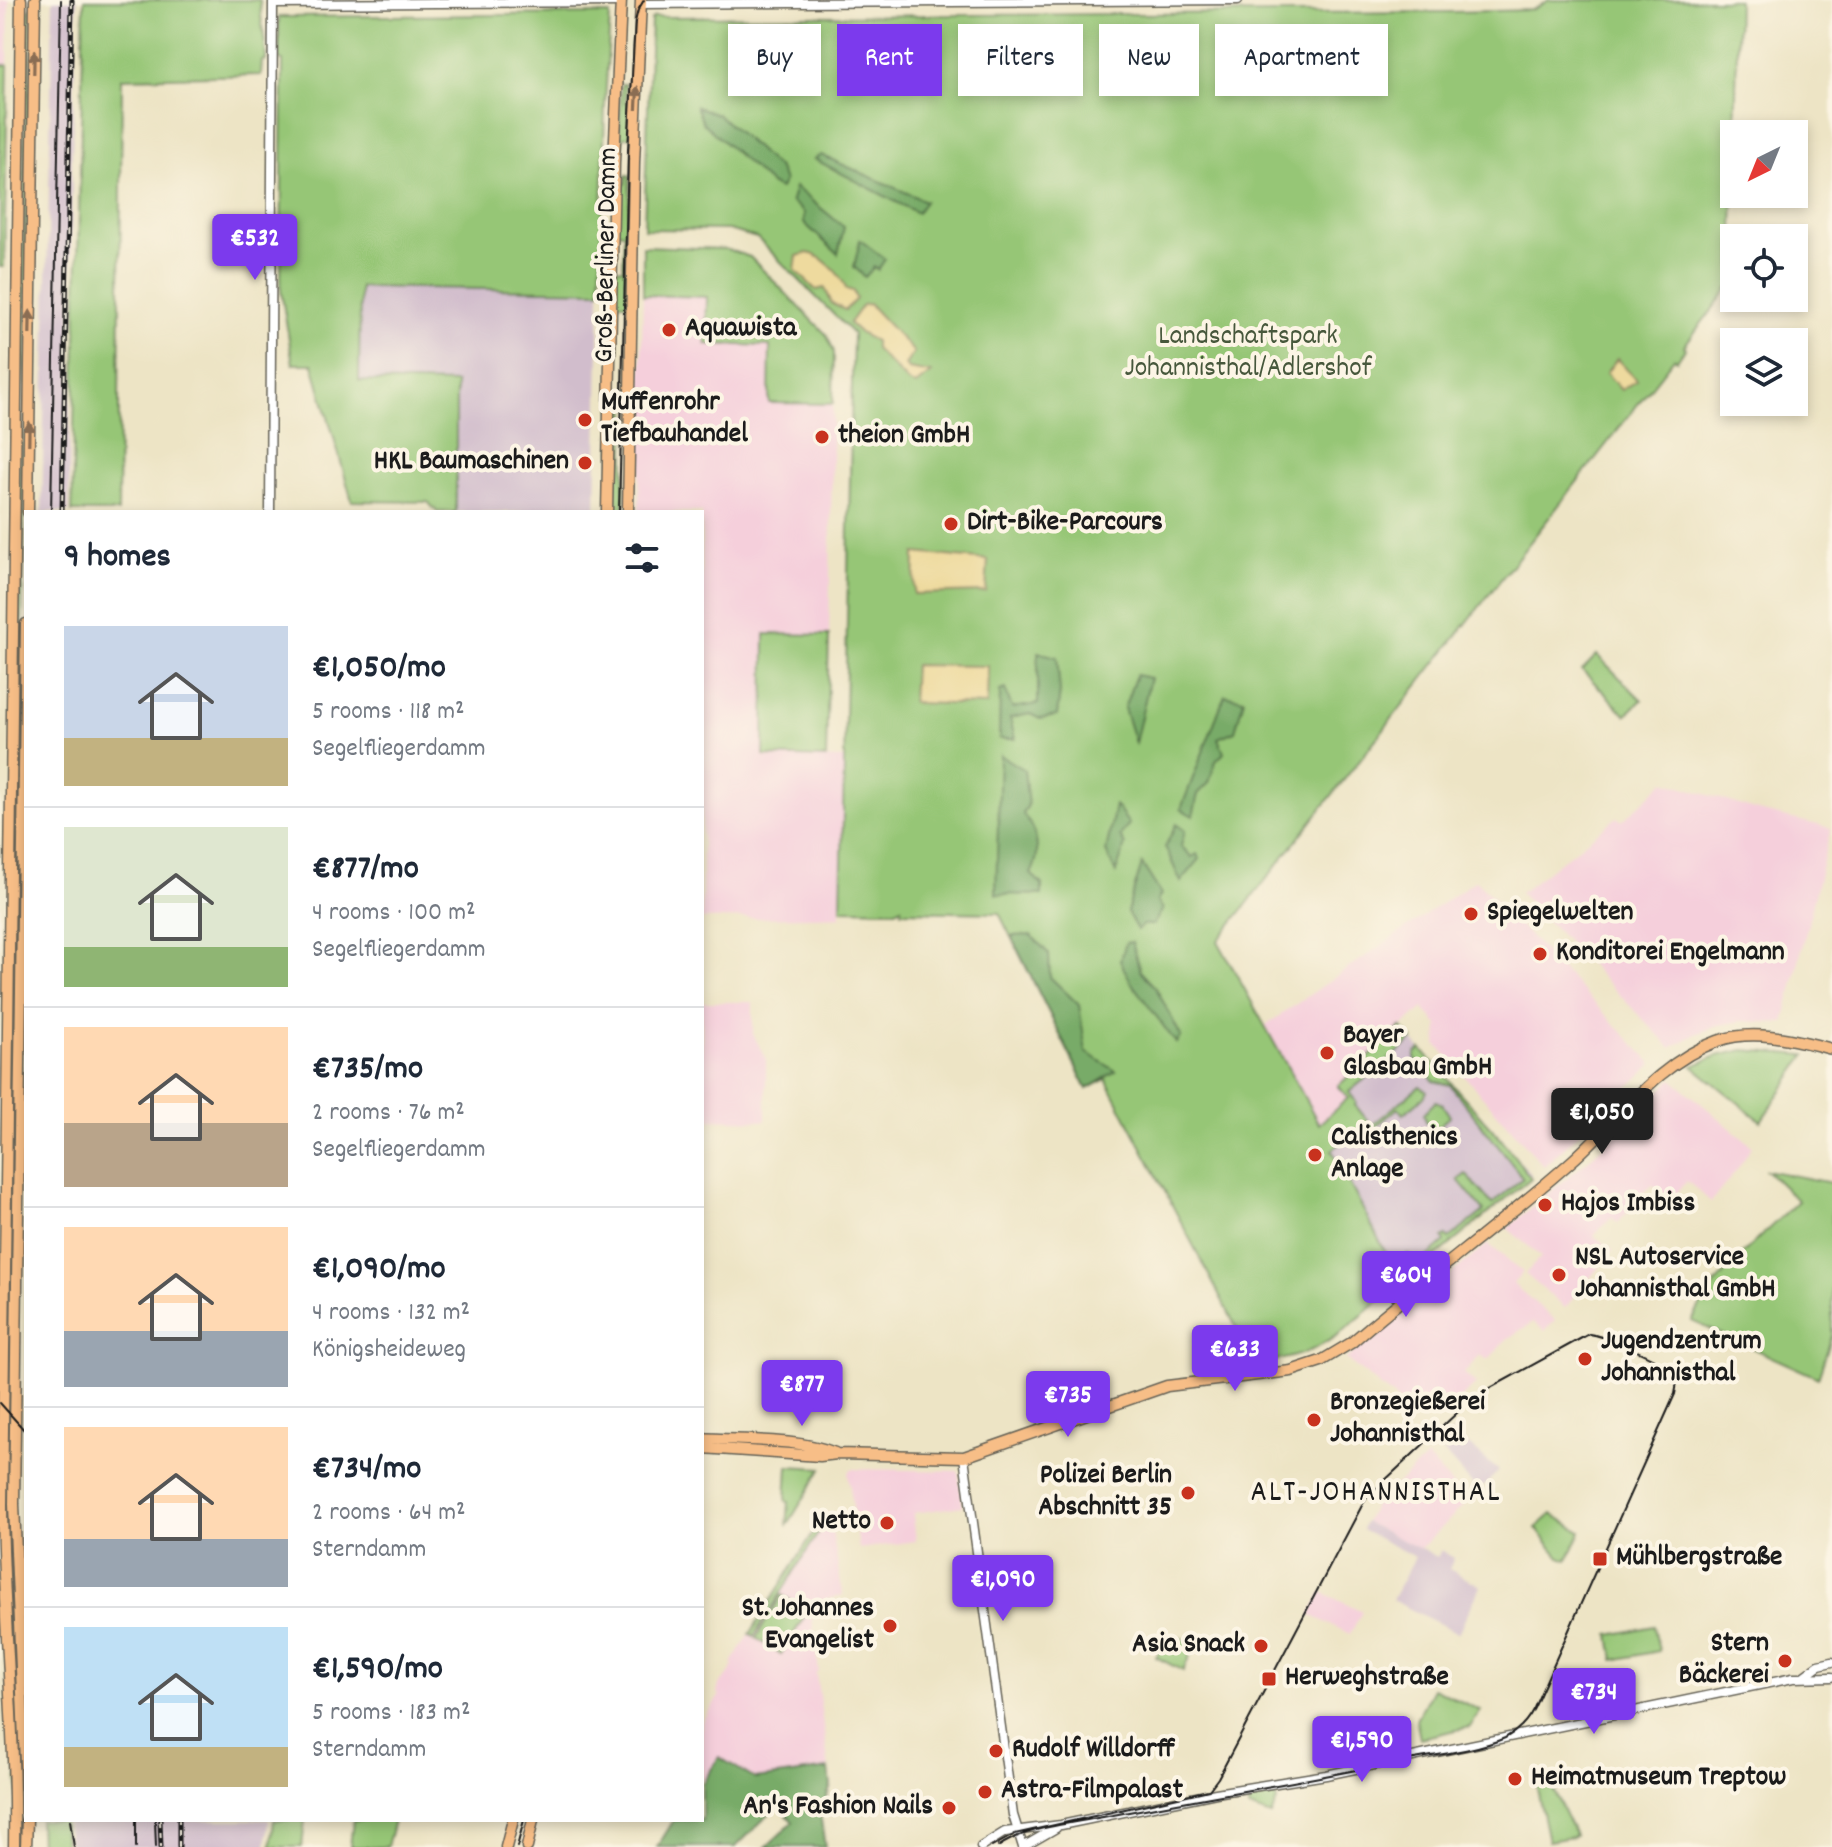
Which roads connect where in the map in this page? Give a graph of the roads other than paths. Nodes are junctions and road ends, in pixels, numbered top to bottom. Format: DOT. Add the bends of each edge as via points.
graph roads {
  1 [pos="21,0"];
  2 [pos="35,0"];
  3 [pos="1238,0"];
  4 [pos="620,1"];
  5 [pos="273,2"];
  6 [pos="641,2"];
  7 [pos="23,400"];
  8 [pos="28,510"];
  9 [pos="270,510"];
  10 [pos="607,510"];
  11 [pos="628,510"];
  12 [pos="24,646"];
  13 [pos="19,701"];
  14 [pos="1827,1048"];
  15 [pos="704,1438"];
  16 [pos="704,1448"];
  17 [pos="837,1454"];
  18 [pos="964,1457"];
  19 [pos="2,1522"];
  20 [pos="15,1569"];
  21 [pos="1832,1662"];
  22 [pos="1803,1676"];
  23 [pos="1832,1677"];
  24 [pos="24,1747"];
  25 [pos="27,1822"];
  26 [pos="512,1822"];
  27 [pos="533,1822"];
  28 [pos="1061,1825"];
  29 [pos="1016,1829"];
  30 [pos="14,1847"];
  31 [pos="26,1847"];
  32 [pos="506,1847"];
  33 [pos="527,1847"];
  34 [pos="981,1847"];
  35 [pos="1023,1847"];
  1 -- 7 [label="main road"];
  7 -- 2 [label="main road, one-way"];
  3 -- 6 [label="street"];
  4 -- 5 [label="street"];
  4 -- 6 [label="main road"];
  4 -- 10 [label="main road, Groß-Berliner Damm"];
  5 -- 9 [label="street"];
  11 -- 6 [label="main road, Groß-Berliner Damm, one-way"];
  8 -- 7 [label="main road, one-way"];
  7 -- 13 [label="main road"];
  12 -- 13 [label="main road"];
  13 -- 19 [label="main road"];
  13 -- 20 [label="main road"];
  14 -- 18 [label="main road" via="1749,1035 1721,1039 1684,1056 1570,1163 1351,1343 1321,1361 1291,1371 1167,1386"];
  15 -- 17 [label="main road" via="813,1446"];
  16 -- 17 [label="main road"];
  17 -- 18 [label="main road"];
  18 -- 29 [label="street"];
  19 -- 20 [label="main road" via="9,1523"];
  19 -- 30 [label="main road"];
  20 -- 24 [label="main road"];
  21 -- 22 [label="street"];
  22 -- 23 [label="street"];
  22 -- 28 [label="street"];
  25 -- 31 [label="main road"];
  26 -- 32 [label="main road"];
  27 -- 33 [label="main road"];
  28 -- 29 [label="street"];
  28 -- 35 [label="street"];
  29 -- 34 [label="street"];
  29 -- 35 [label="street"];
}
